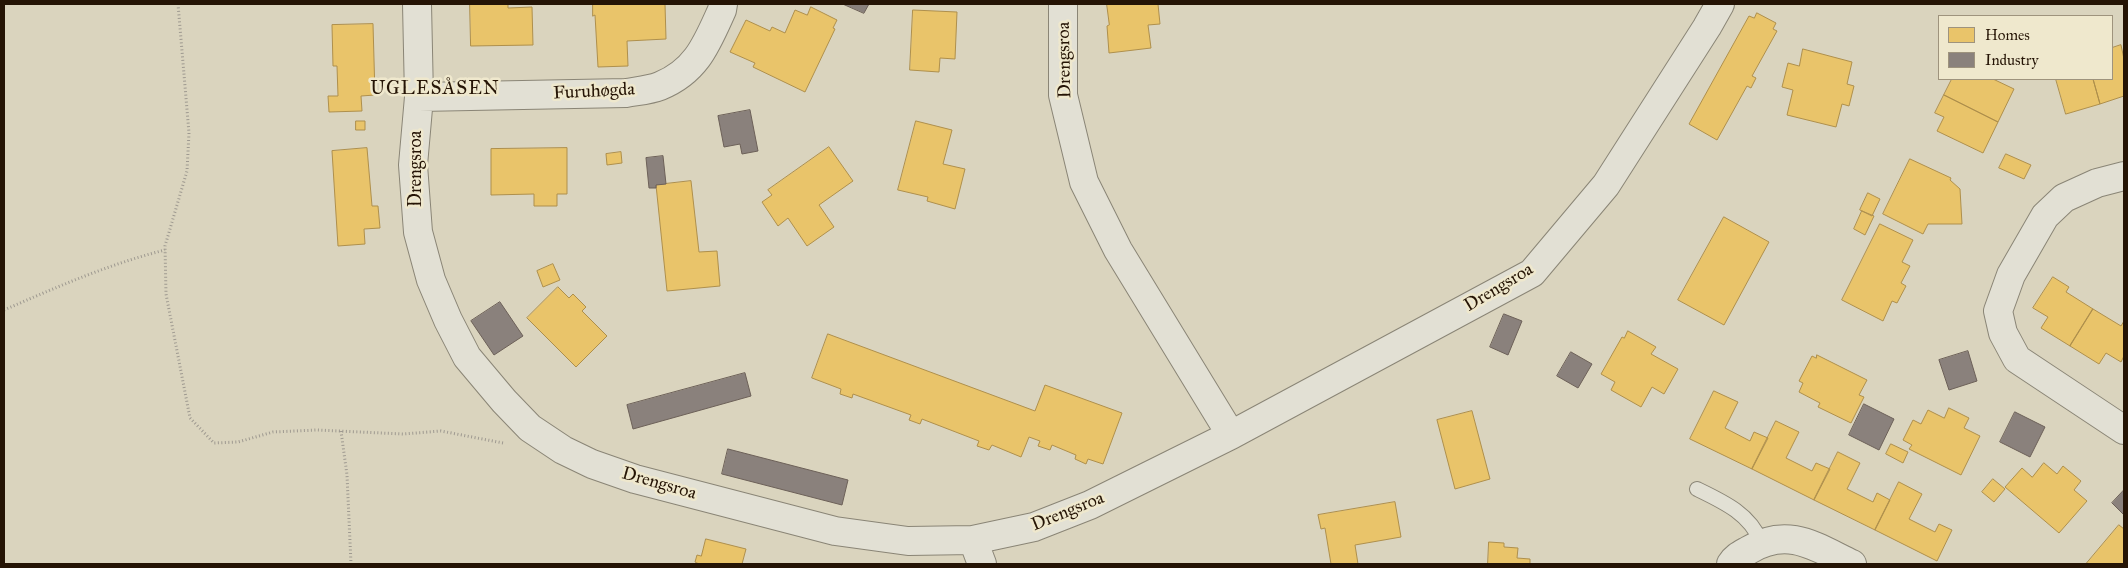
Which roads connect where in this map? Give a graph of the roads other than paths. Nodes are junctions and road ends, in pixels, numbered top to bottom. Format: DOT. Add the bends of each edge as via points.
graph roads {
  1 [pos="417,4"];
  2 [pos="722,4"];
  3 [pos="1063,4"];
  4 [pos="1720,4"];
  5 [pos="419,97"];
  6 [pos="2124,176"];
  7 [pos="2124,430"];
  8 [pos="1231,435"];
  9 [pos="1697,489"];
  10 [pos="1762,542"];
  11 [pos="978,552"];
  12 [pos="1731,564"];
  13 [pos="1852,564"];
  1 -- 5 [label="street, Drengsroa"];
  2 -- 5 [label="street, Furuhøgda" via="704,50 684,73 660,86 626,93"];
  3 -- 8 [label="street, Drengsroa" via="1063,95 1084,182 1118,250"];
  4 -- 8 [label="street, Drengsroa" via="1606,185 1532,273"];
  5 -- 11 [label="street, Drengsroa" via="413,166 418,232 431,280 467,357 530,428 563,450 635,479 835,531"];
  6 -- 7 [label="street" via="2097,183 2064,198 2045,216 2011,275 1998,311 2003,334 2017,359"];
  8 -- 11 [label="street, Drengsroa" via="1090,505"];
  9 -- 10 [label="lane" via="1740,513"];
  10 -- 12 [label="street"];
  10 -- 13 [label="street" via="1785,538 1811,544"];
}
